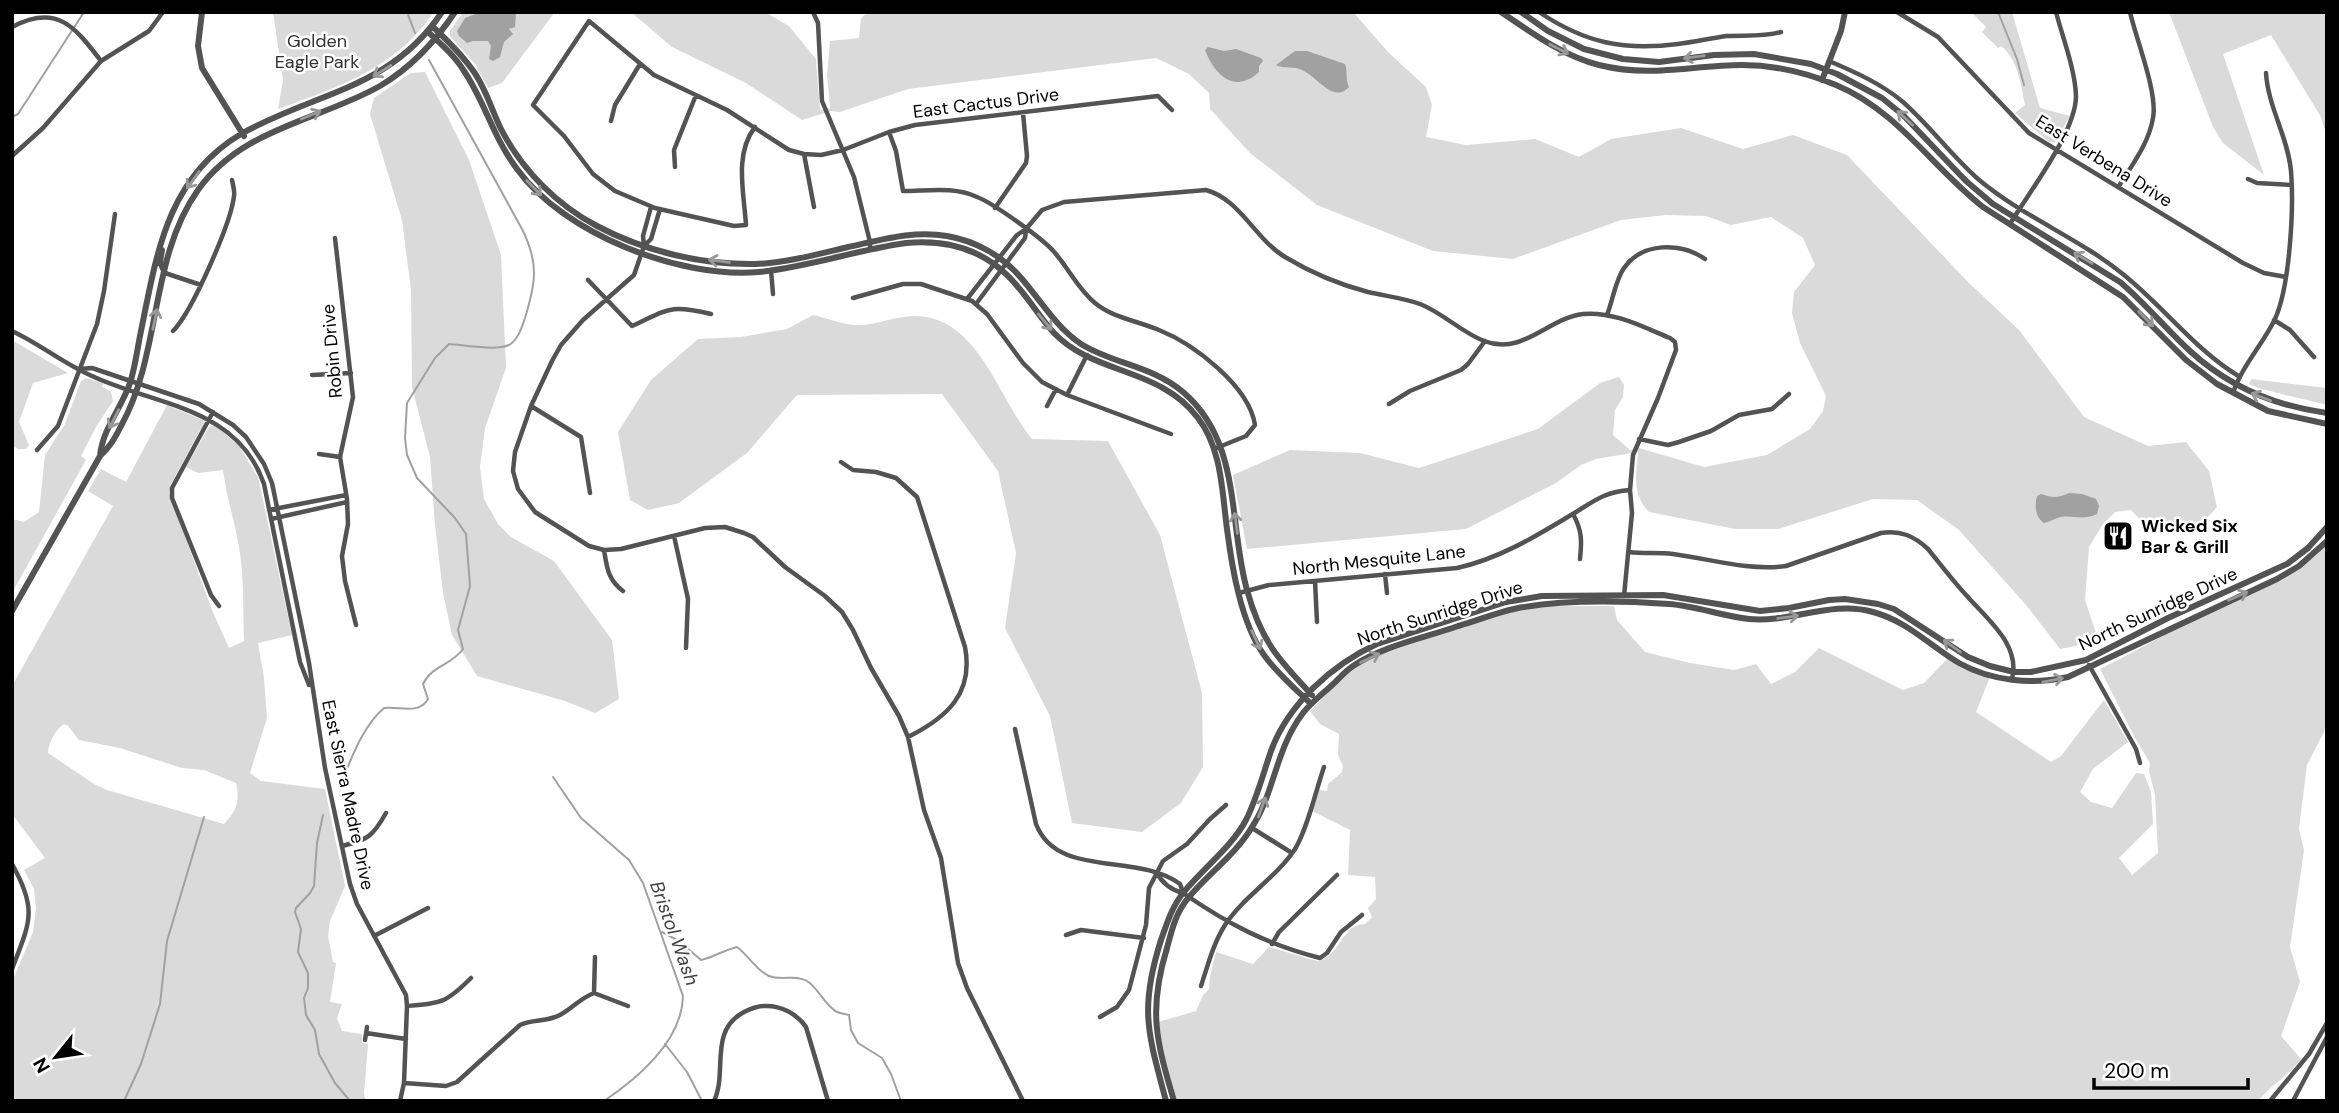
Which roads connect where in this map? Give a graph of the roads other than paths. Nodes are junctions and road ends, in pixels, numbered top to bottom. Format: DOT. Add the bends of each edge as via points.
graph roads {
  1 [pos="163,12"];
  2 [pos="202,12"];
  3 [pos="442,12"];
  4 [pos="455,12"];
  5 [pos="813,12"];
  6 [pos="1501,12"];
  7 [pos="1521,12"];
  8 [pos="1539,12"];
  9 [pos="1845,12"];
  10 [pos="1897,12"];
  11 [pos="2056,12"];
  12 [pos="2130,12"];
  13 [pos="12,27"];
  14 [pos="430,29"];
  15 [pos="1781,32"];
  16 [pos="438,36"];
  17 [pos="101,61"];
  18 [pos="1829,61"];
  19 [pos="640,64"];
  20 [pos="1826,69"];
  21 [pos="2266,73"];
  22 [pos="1822,80"];
  23 [pos="696,95"];
  24 [pos="1172,110"];
  25 [pos="1023,113"];
  26 [pos="611,121"];
  27 [pos="755,127"];
  28 [pos="889,132"];
  29 [pos="242,134"];
  30 [pos="249,143"];
  31 [pos="843,150"];
  32 [pos="2055,150"];
  33 [pos="804,155"];
  34 [pos="12,156"];
  35 [pos="675,167"];
  36 [pos="2248,179"];
  37 [pos="232,180"];
  38 [pos="2292,185"];
  39 [pos="2119,186"];
  40 [pos="651,207"];
  41 [pos="814,207"];
  42 [pos="995,208"];
  43 [pos="660,209"];
  44 [pos="2019,210"];
  45 [pos="115,214"];
  46 [pos="2014,217"];
  47 [pos="2010,224"];
  48 [pos="165,228"];
  49 [pos="1026,229"];
  50 [pos="335,238"];
  51 [pos="870,246"];
  52 [pos="643,249"];
  53 [pos="1704,259"];
  54 [pos="1000,264"];
  55 [pos="771,270"];
  56 [pos="165,273"];
  57 [pos="2286,277"];
  58 [pos="589,280"];
  59 [pos="201,285"];
  60 [pos="773,295"];
  61 [pos="853,298"];
  62 [pos="967,299"];
  63 [pos="606,300"];
  64 [pos="976,304"];
  65 [pos="711,314"];
  66 [pos="1607,316"];
  67 [pos="2274,320"];
  68 [pos="12,331"];
  69 [pos="173,331"];
  70 [pos="1485,341"];
  71 [pos="1088,352"];
  72 [pos="2314,357"];
  73 [pos="80,369"];
  74 [pos="351,373"];
  75 [pos="312,375"];
  76 [pos="2240,377"];
  77 [pos="129,385"];
  78 [pos="2235,385"];
  79 [pos="139,389"];
  80 [pos="1056,389"];
  81 [pos="2232,393"];
  82 [pos="1789,394"];
  83 [pos="1067,395"];
  84 [pos="1390,404"];
  85 [pos="531,406"];
  86 [pos="1047,406"];
  87 [pos="213,412"];
  88 [pos="2327,413"];
  89 [pos="210,420"];
  90 [pos="2327,424"];
  91 [pos="1171,434"];
  92 [pos="1639,439"];
  93 [pos="1217,448"];
  94 [pos="37,450"];
  95 [pos="319,454"];
  96 [pos="100,456"];
  97 [pos="340,457"];
  98 [pos="841,462"];
  99 [pos="1630,489"];
  100 [pos="590,493"];
  101 [pos="346,495"];
  102 [pos="347,502"];
  103 [pos="277,508"];
  104 [pos="270,510"];
  105 [pos="1573,514"];
  106 [pos="279,517"];
  107 [pos="271,519"];
  108 [pos="2327,527"];
  109 [pos="674,536"];
  110 [pos="2327,541"];
  111 [pos="604,550"];
  112 [pos="1629,552"];
  113 [pos="1580,559"];
  114 [pos="1385,574"];
  115 [pos="1315,581"];
  116 [pos="623,591"];
  117 [pos="1243,592"];
  118 [pos="1387,593"];
  119 [pos="1625,595"];
  120 [pos="1623,604"];
  121 [pos="219,606"];
  122 [pos="12,611"];
  123 [pos="1317,622"];
  124 [pos="356,625"];
  125 [pos="2129,638"];
  126 [pos="2132,647"];
  127 [pos="686,648"];
  128 [pos="2088,663"];
  129 [pos="2013,676"];
  130 [pos="312,693"];
  131 [pos="1311,699"];
  132 [pos="1015,729"];
  133 [pos="908,737"];
  134 [pos="2140,763"];
  135 [pos="1324,767"];
  136 [pos="1226,805"];
  137 [pos="386,813"];
  138 [pos="1252,828"];
  139 [pos="342,846"];
  140 [pos="1292,853"];
  141 [pos="12,864"];
  142 [pos="1157,873"];
  143 [pos="1337,875"];
  144 [pos="1173,879"];
  145 [pos="1168,886"];
  146 [pos="1186,895"];
  147 [pos="428,908"];
  148 [pos="1362,915"];
  149 [pos="1227,923"];
  150 [pos="1066,935"];
  151 [pos="374,936"];
  152 [pos="1144,938"];
  153 [pos="1272,944"];
  154 [pos="595,957"];
  155 [pos="12,969"];
  156 [pos="471,978"];
  157 [pos="1201,986"];
  158 [pos="594,993"];
  159 [pos="407,1006"];
  160 [pos="628,1006"];
  161 [pos="1100,1017"];
  162 [pos="2327,1023"];
  163 [pos="2327,1037"];
  164 [pos="406,1039"];
  165 [pos="365,1040"];
  166 [pos="404,1083"];
  167 [pos="400,1101"];
  168 [pos="714,1101"];
  169 [pos="828,1101"];
  170 [pos="1023,1101"];
  171 [pos="1166,1101"];
  172 [pos="1174,1101"];
  173 [pos="2270,1101"];
  174 [pos="2293,1101"];
  1 -- 17 [label="street" via="149,31"];
  2 -- 29 [label="street" via="201,68"];
  3 -- 14 [label="street"];
  4 -- 16 [label="street"];
  5 -- 31 [label="street" via="818,23 822,102"];
  6 -- 22 [label="street, one-way" via="1550,44 1598,65 1656,72 1754,66"];
  20 -- 7 [label="street, one-way" via="1754,54 1659,62 1623,59 1584,49"];
  8 -- 15 [label="street" via="1578,35 1637,47"];
  9 -- 18 [label="street"];
  10 -- 32 [label="street, East Verbena Drive" via="1938,37 2018,123"];
  11 -- 32 [label="street" via="2076,94 2074,113"];
  12 -- 39 [label="street" via="2154,100 2154,116 2145,143"];
  13 -- 17 [label="street" via="28,19 55,17 79,33"];
  14 -- 16 [label="street"];
  14 -- 29 [label="street, one-way" via="405,56 371,78"];
  30 -- 16 [label="street, one-way" via="378,87 407,68"];
  16 -- 52 [label="street" via="463,69 505,153 536,191 578,225"];
  17 -- 34 [label="street"];
  18 -- 20 [label="street"];
  18 -- 44 [label="street" via="1902,100 1970,172"];
  19 -- 23 [label="street"];
  19 -- 26 [label="street" via="615,105"];
  19 -- 40 [label="street" via="589,21 533,105 605,186"];
  20 -- 22 [label="street"];
  46 -- 20 [label="street, one-way" via="1980,194 1882,98"];
  21 -- 38 [label="street"];
  22 -- 47 [label="street" via="1875,107 1967,195"];
  23 -- 27 [label="street"];
  23 -- 35 [label="street" via="674,150"];
  24 -- 25 [label="street, East Cactus Drive" via="1158,96"];
  25 -- 28 [label="street, East Cactus Drive"];
  25 -- 42 [label="street" via="1026,163"];
  27 -- 33 [label="street"];
  27 -- 43 [label="street" via="745,141 742,164 746,225"];
  28 -- 31 [label="street, East Cactus Drive"];
  28 -- 42 [label="street" via="903,191 959,191"];
  29 -- 30 [label="street"];
  29 -- 48 [label="street, one-way" via="202,167"];
  30 -- 56 [label="street" via="219,165 189,203"];
  31 -- 33 [label="street, East Cactus Drive"];
  31 -- 51 [label="street"];
  32 -- 39 [label="street, East Verbena Drive"];
  32 -- 44 [label="street"];
  33 -- 41 [label="street"];
  36 -- 38 [label="street"];
  37 -- 59 [label="street" via="232,208"];
  38 -- 57 [label="street"];
  39 -- 57 [label="street, East Verbena Drive" via="2243,263"];
  40 -- 43 [label="street"];
  40 -- 52 [label="street"];
  42 -- 49 [label="street"];
  43 -- 52 [label="street"];
  44 -- 46 [label="street"];
  44 -- 76 [label="street" via="2123,273 2200,348"];
  45 -- 73 [label="street" via="97,324"];
  46 -- 47 [label="street"];
  78 -- 46 [label="street, one-way" via="2190,351 2120,282"];
  47 -- 81 [label="street, one-way" via="2101,280 2186,360"];
  48 -- 56 [label="street" via="160,262"];
  48 -- 77 [label="street"];
  49 -- 54 [label="street" via="1017,235"];
  49 -- 70 [label="street" via="1042,210 1064,202 1206,190 1227,199 1261,238 1287,258 1367,292 1424,306"];
  49 -- 93 [label="street" via="1050,247 1097,305 1177,338 1229,380 1255,425 1246,436"];
  50 -- 74 [label="street, Robin Drive"];
  51 -- 52 [label="street, one-way" via="756,264"];
  51 -- 54 [label="street" via="911,234 944,235 984,248"];
  51 -- 55 [label="street"];
  52 -- 55 [label="street" via="677,263 719,271"];
  52 -- 63 [label="street" via="634,275"];
  53 -- 66 [label="street" via="1687,248 1653,248 1638,255 1625,266"];
  54 -- 62 [label="street"];
  54 -- 64 [label="street"];
  54 -- 71 [label="street" via="1021,277"];
  55 -- 60 [label="street"];
  56 -- 59 [label="street"];
  79 -- 56 [label="street, one-way"];
  57 -- 67 [label="street"];
  58 -- 63 [label="street"];
  59 -- 69 [label="street"];
  61 -- 62 [label="street" via="920,284"];
  62 -- 64 [label="street"];
  63 -- 65 [label="street" via="632,326 667,309"];
  63 -- 85 [label="street" via="561,345"];
  64 -- 80 [label="street" via="1023,363"];
  66 -- 70 [label="street" via="1572,316 1522,342"];
  66 -- 92 [label="street" via="1675,342 1667,376"];
  67 -- 72 [label="street" via="2290,330"];
  67 -- 76 [label="street"];
  68 -- 73 [label="street"];
  70 -- 84 [label="street" via="1461,370"];
  71 -- 83 [label="street"];
  71 -- 93 [label="street" via="1150,371 1177,387 1204,415"];
  73 -- 77 [label="street" via="92,368"];
  73 -- 94 [label="street" via="58,426"];
  74 -- 75 [label="street"];
  74 -- 97 [label="street, Robin Drive" via="353,397"];
  76 -- 78 [label="street"];
  77 -- 79 [label="street"];
  77 -- 96 [label="street, one-way" via="101,443"];
  78 -- 81 [label="street"];
  88 -- 78 [label="street, one-way" via="2271,401"];
  79 -- 87 [label="street, East Sierra Madre Drive"];
  79 -- 89 [label="street, East Sierra Madre Drive"];
  79 -- 96 [label="street" via="109,448"];
  80 -- 83 [label="street"];
  80 -- 86 [label="street"];
  81 -- 90 [label="street" via="2268,411"];
  82 -- 92 [label="street" via="1772,409 1738,415 1679,442 1668,445"];
  83 -- 91 [label="street"];
  85 -- 100 [label="street" via="581,437"];
  85 -- 111 [label="street" via="513,462 518,489 535,512"];
  87 -- 89 [label="street"];
  87 -- 103 [label="street, East Sierra Madre Drive" via="257,450"];
  89 -- 104 [label="street, East Sierra Madre Drive" via="236,439 250,457 260,473"];
  89 -- 121 [label="street" via="172,488 172,498"];
  92 -- 99 [label="street"];
  93 -- 117 [label="street" via="1228,472"];
  95 -- 97 [label="street"];
  96 -- 122 [label="street"];
  97 -- 101 [label="street, Robin Drive"];
  98 -- 133 [label="street" via="853,470 896,478 917,498 965,647 967,670 956,703 940,719"];
  99 -- 105 [label="street, North Mesquite Lane" via="1597,497"];
  99 -- 112 [label="street"];
  101 -- 102 [label="street, Robin Drive"];
  101 -- 103 [label="street"];
  102 -- 106 [label="street"];
  102 -- 124 [label="street, Robin Drive" via="342,556"];
  103 -- 104 [label="street"];
  103 -- 106 [label="street, East Sierra Madre Drive"];
  104 -- 107 [label="street, East Sierra Madre Drive"];
  105 -- 113 [label="street" via="1583,539"];
  105 -- 114 [label="street, North Mesquite Lane" via="1482,562"];
  106 -- 107 [label="street"];
  106 -- 130 [label="street, East Sierra Madre Drive"];
  107 -- 130 [label="street, East Sierra Madre Drive" via="300,662"];
  108 -- 125 [label="street, North Sunridge Drive" via="2287,564"];
  109 -- 111 [label="street"];
  109 -- 127 [label="street" via="688,598"];
  109 -- 133 [label="street" via="725,527 744,533 825,596 848,620"];
  126 -- 110 [label="street, North Sunridge Drive, one-way" via="2290,572"];
  111 -- 116 [label="street" via="608,573"];
  112 -- 119 [label="street"];
  112 -- 129 [label="street" via="1770,568 1881,533 1905,533 1928,549 1999,631 2010,652"];
  114 -- 115 [label="street, North Mesquite Lane"];
  114 -- 118 [label="street"];
  115 -- 117 [label="street, North Mesquite Lane"];
  115 -- 123 [label="street"];
  117 -- 131 [label="street" via="1250,627 1262,652"];
  119 -- 120 [label="street"];
  129 -- 119 [label="street, North Sunridge Drive, one-way" via="1968,657 1907,616 1878,604 1829,600 1760,611 1663,595"];
  119 -- 131 [label="street, North Sunridge Drive" via="1542,596 1506,602 1370,647 1334,668"];
  120 -- 129 [label="street, North Sunridge Drive, one-way" via="1676,605 1763,620 1835,609 1869,610 1900,621 1959,663"];
  131 -- 120 [label="street, North Sunridge Drive, one-way" via="1375,655 1513,609"];
  125 -- 126 [label="street"];
  125 -- 128 [label="street, North Sunridge Drive"];
  126 -- 128 [label="street, North Sunridge Drive"];
  128 -- 129 [label="street, North Sunridge Drive"];
  129 -- 128 [label="street, North Sunridge Drive, one-way" via="2043,682 2068,677"];
  128 -- 134 [label="street"];
  130 -- 139 [label="street, East Sierra Madre Drive"];
  138 -- 131 [label="street, North Sunridge Drive, one-way" via="1291,730"];
  131 -- 146 [label="street, North Sunridge Drive" via="1279,734 1244,824"];
  132 -- 142 [label="street" via="1036,824 1045,841 1074,858"];
  133 -- 170 [label="street" via="924,810 942,858 958,963"];
  135 -- 140 [label="street"];
  136 -- 142 [label="street" via="1163,861"];
  137 -- 139 [label="street" via="371,836"];
  138 -- 140 [label="street"];
  138 -- 146 [label="street, North Sunridge Drive"];
  139 -- 151 [label="street, East Sierra Madre Drive" via="357,904"];
  140 -- 149 [label="street"];
  141 -- 155 [label="street" via="30,906 28,930"];
  142 -- 144 [label="street"];
  142 -- 145 [label="street"];
  142 -- 152 [label="street" via="1149,888"];
  143 -- 153 [label="street"];
  144 -- 145 [label="street"];
  144 -- 146 [label="street"];
  145 -- 146 [label="street"];
  146 -- 149 [label="street"];
  146 -- 171 [label="street, North Sunridge Drive" via="1168,920 1150,973 1146,1007 1150,1044"];
  146 -- 172 [label="street, North Sunridge Drive" via="1159,973 1155,1004 1157,1038"];
  147 -- 151 [label="street"];
  148 -- 153 [label="street" via="1320,958"];
  149 -- 153 [label="street"];
  149 -- 157 [label="street"];
  150 -- 152 [label="street" via="1081,930"];
  151 -- 159 [label="street, East Sierra Madre Drive" via="402,985"];
  152 -- 161 [label="street" via="1129,990 1117,1007"];
  154 -- 158 [label="street"];
  156 -- 159 [label="street" via="443,1002"];
  158 -- 160 [label="street"];
  158 -- 166 [label="street" via="560,1015 520,1025 457,1082 446,1086"];
  159 -- 164 [label="street, East Sierra Madre Drive"];
  162 -- 173 [label="street" via="2309,1054"];
  163 -- 174 [label="street"];
  164 -- 165 [label="street" via="366,1030"];
  164 -- 166 [label="street, East Sierra Madre Drive"];
  166 -- 167 [label="street, East Sierra Madre Drive"];
  168 -- 169 [label="street" via="726,1030 736,1018 761,1006 795,1015 806,1027"];
}
